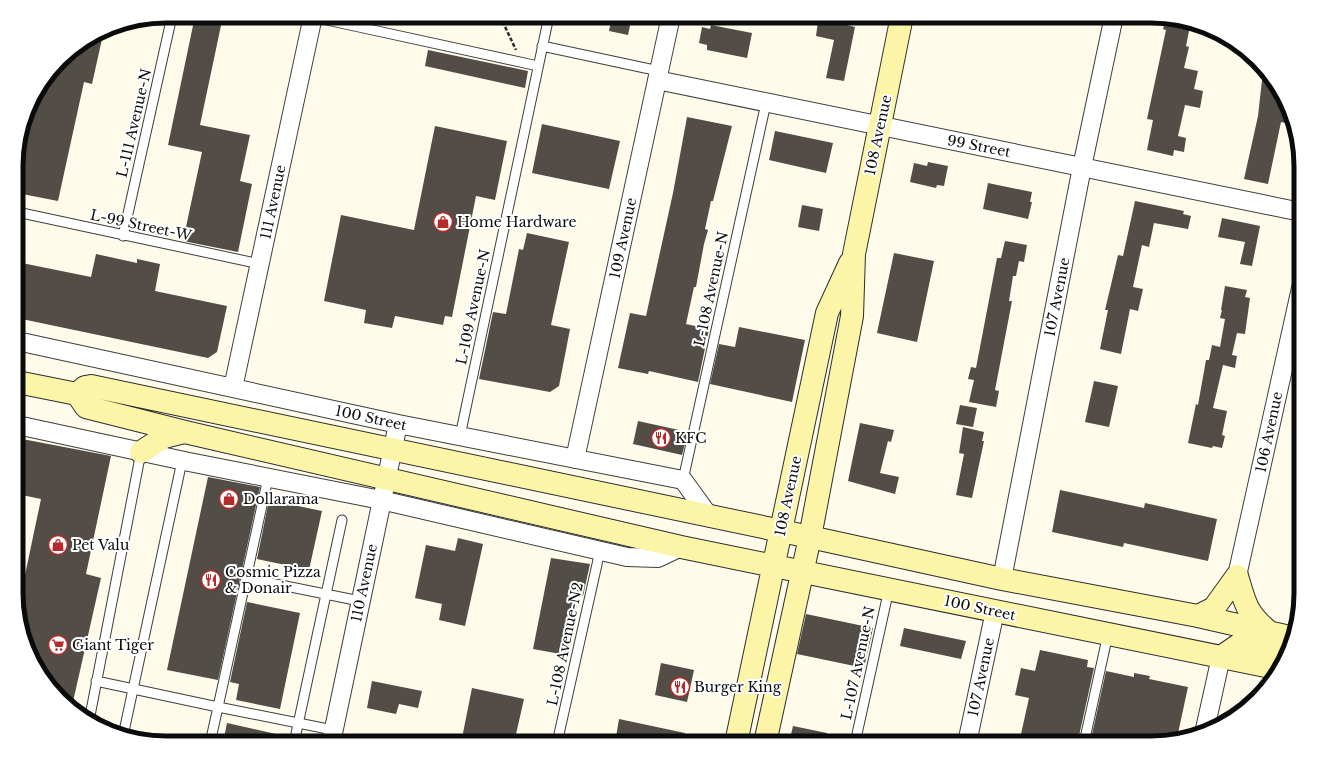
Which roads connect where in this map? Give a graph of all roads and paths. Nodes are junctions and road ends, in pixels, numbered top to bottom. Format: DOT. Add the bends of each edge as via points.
graph roads {
  1 [pos="170,23"];
  2 [pos="312,23"];
  3 [pos="341,23"];
  4 [pos="503,23"];
  5 [pos="547,23"];
  6 [pos="669,23"];
  7 [pos="901,23"];
  8 [pos="1113,23"];
  9 [pos="542,46"];
  10 [pos="538,66"];
  11 [pos="658,76"];
  12 [pos="766,103"];
  13 [pos="881,127"];
  14 [pos="1082,167"];
  15 [pos="1294,211"];
  16 [pos="23,213"];
  17 [pos="123,236"];
  18 [pos="854,254"];
  19 [pos="260,264"];
  20 [pos="1294,320"];
  21 [pos="23,342"];
  22 [pos="23,383"];
  23 [pos="233,388"];
  24 [pos="77,394"];
  25 [pos="398,424"];
  26 [pos="23,426"];
  27 [pos="185,432"];
  28 [pos="460,436"];
  29 [pos="392,448"];
  30 [pos="141,452"];
  31 [pos="575,459"];
  32 [pos="182,461"];
  33 [pos="268,478"];
  34 [pos="386,478"];
  35 [pos="683,480"];
  36 [pos="381,500"];
  37 [pos="709,516"];
  38 [pos="342,520"];
  39 [pos="781,531"];
  40 [pos="810,537"];
  41 [pos="681,547"];
  42 [pos="600,551"];
  43 [pos="774,566"];
  44 [pos="802,571"];
  45 [pos="1237,576"];
  46 [pos="246,578"];
  47 [pos="1002,579"];
  48 [pos="889,590"];
  49 [pos="326,594"];
  50 [pos="360,601"];
  51 [pos="995,611"];
  52 [pos="1198,616"];
  53 [pos="1269,632"];
  54 [pos="1108,634"];
  55 [pos="1287,636"];
  56 [pos="1282,650"];
  57 [pos="1221,657"];
  58 [pos="1273,668"];
  59 [pos="96,681"];
  60 [pos="133,689"];
  61 [pos="218,707"];
  62 [pos="90,715"];
  63 [pos="298,723"];
  64 [pos="1206,725"];
  65 [pos="124,729"];
  66 [pos="212,736"];
  67 [pos="295,736"];
  68 [pos="330,736"];
  69 [pos="332,736"];
  70 [pos="559,736"];
  71 [pos="738,736"];
  72 [pos="767,736"];
  73 [pos="857,736"];
  74 [pos="968,736"];
  75 [pos="1086,736"];
  1 -- 17 [label="lane, L-111 Avenue-N"];
  2 -- 19 [label="street, 111 Avenue"];
  3 -- 10 [label="lane"];
  4 -- 10 [label="path" via="516,50"];
  5 -- 9 [label="lane, L-109 Avenue-N"];
  6 -- 11 [label="street, 109 Avenue"];
  7 -- 13 [label="main road, 108 Avenue"];
  8 -- 14 [label="street, 107 Avenue"];
  9 -- 10 [label="lane, L-109 Avenue-N"];
  9 -- 11 [label="lane"];
  10 -- 28 [label="lane, L-109 Avenue-N"];
  11 -- 12 [label="street, 99 Street"];
  11 -- 31 [label="street, 109 Avenue"];
  12 -- 13 [label="street, 99 Street"];
  12 -- 35 [label="lane, L-108 Avenue-N"];
  13 -- 14 [label="street, 99 Street"];
  13 -- 18 [label="main road, 108 Avenue"];
  14 -- 15 [label="street, 99 Street"];
  14 -- 47 [label="street, 107 Avenue"];
  16 -- 17 [label="lane, L-99 Street-W"];
  17 -- 19 [label="lane, L-99 Street-W"];
  18 -- 39 [label="main road, 108 Avenue" via="827,313"];
  18 -- 40 [label="main road, 108 Avenue" via="852,316"];
  19 -- 23 [label="street, 111 Avenue"];
  20 -- 45 [label="street, 106 Avenue"];
  21 -- 23 [label="street, 100 Street"];
  22 -- 24 [label="main road"];
  23 -- 25 [label="street, 100 Street"];
  24 -- 27 [label="main road, 100 Street" via="86,407"];
  24 -- 29 [label="main road, 100 Street" via="85,387 91,386"];
  25 -- 28 [label="street, 100 Street"];
  25 -- 29 [label="street, 110 Avenue"];
  26 -- 30 [label="street"];
  27 -- 30 [label="main road" via="164,436"];
  27 -- 34 [label="main road, 100 Street"];
  28 -- 31 [label="street, 100 Street"];
  29 -- 34 [label="street, 110 Avenue"];
  29 -- 37 [label="main road, 100 Street"];
  30 -- 32 [label="street"];
  30 -- 59 [label="lane"];
  31 -- 35 [label="street, 100 Street"];
  32 -- 33 [label="street"];
  32 -- 60 [label="lane"];
  33 -- 36 [label="street"];
  33 -- 46 [label="lane"];
  34 -- 36 [label="street, 110 Avenue"];
  34 -- 41 [label="main road, 100 Street"];
  35 -- 37 [label="street"];
  36 -- 42 [label="street"];
  36 -- 50 [label="street, 110 Avenue"];
  37 -- 39 [label="main road, 100 Street"];
  38 -- 49 [label="lane"];
  39 -- 40 [label="main road, 100 Street"];
  39 -- 43 [label="main road, 108 Avenue"];
  40 -- 44 [label="main road, 108 Avenue"];
  40 -- 47 [label="main road, 100 Street"];
  41 -- 42 [label="street" via="658,558 627,557"];
  41 -- 43 [label="main road, 100 Street"];
  42 -- 70 [label="lane, L-108 Avenue-N2"];
  43 -- 44 [label="main road, 100 Street"];
  43 -- 71 [label="main road, 108 Avenue"];
  44 -- 48 [label="main road, 100 Street"];
  44 -- 72 [label="main road, 108 Avenue"];
  45 -- 52 [label="main road" via="1214,608"];
  45 -- 53 [label="main road" via="1247,608 1255,621"];
  46 -- 49 [label="lane"];
  46 -- 61 [label="lane"];
  47 -- 52 [label="main road, 100 Street"];
  48 -- 51 [label="main road, 100 Street"];
  48 -- 73 [label="lane, L-107 Avenue-N"];
  49 -- 50 [label="lane"];
  49 -- 63 [label="lane"];
  50 -- 69 [label="street, 110 Avenue"];
  51 -- 54 [label="main road, 100 Street"];
  51 -- 74 [label="street, 107 Avenue"];
  52 -- 53 [label="main road, 100 Street"];
  53 -- 55 [label="main road, 100 Street"];
  54 -- 57 [label="main road, 100 Street"];
  54 -- 75 [label="lane"];
  56 -- 57 [label="main road" via="1240,644"];
  57 -- 58 [label="main road, 100 Street"];
  57 -- 64 [label="street"];
  59 -- 60 [label="lane"];
  59 -- 62 [label="lane"];
  60 -- 61 [label="lane"];
  60 -- 65 [label="lane"];
  61 -- 63 [label="lane"];
  61 -- 66 [label="lane"];
  63 -- 67 [label="lane"];
  63 -- 68 [label="lane"];
}
